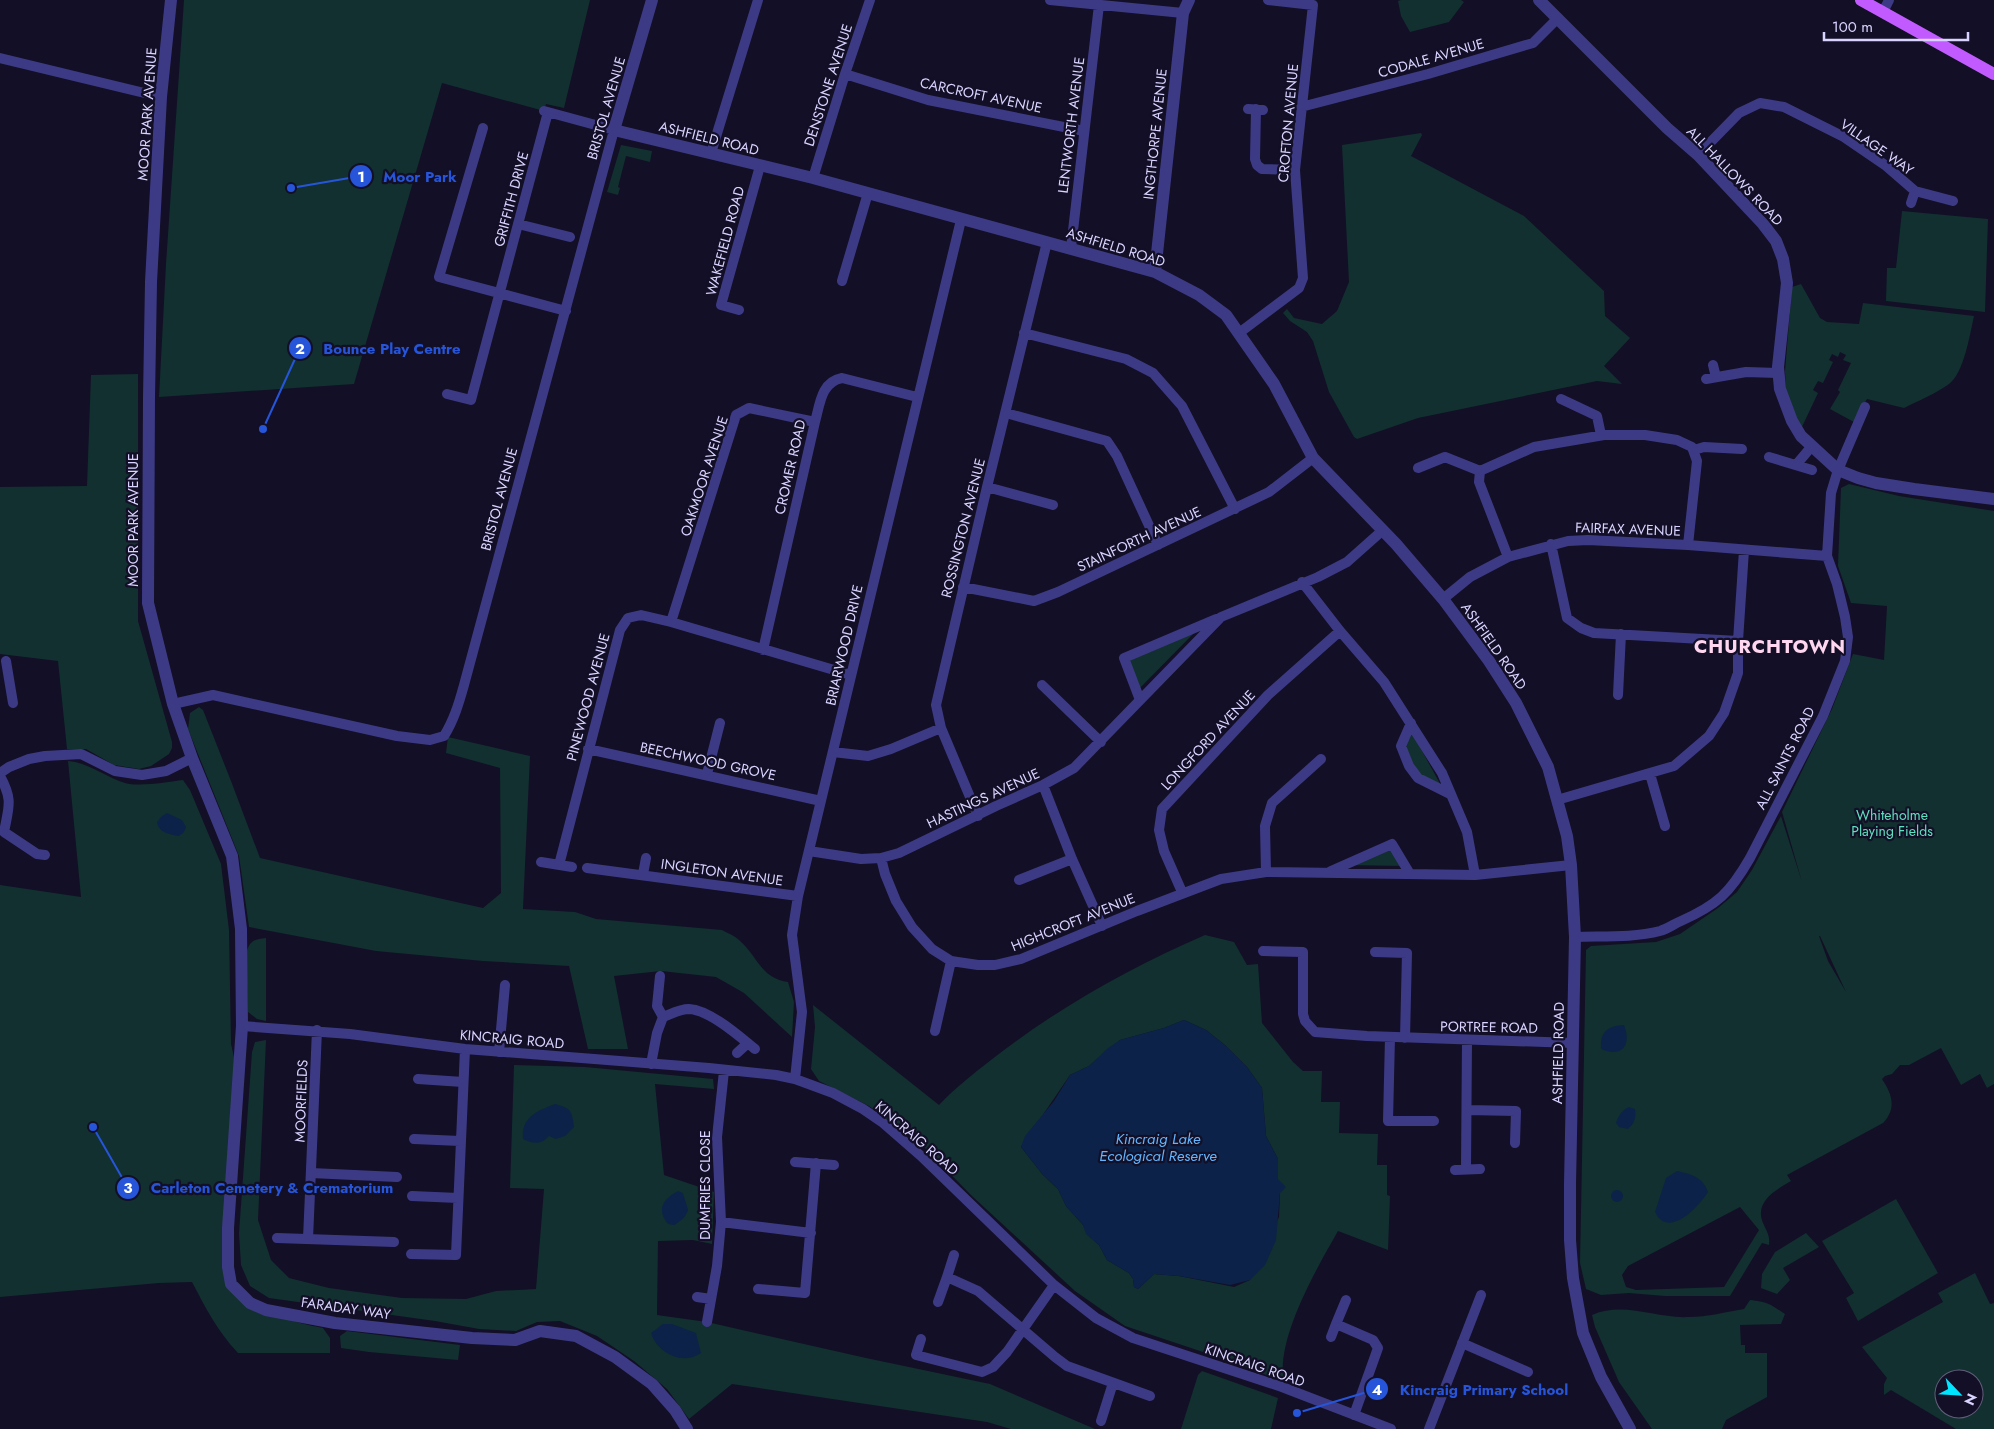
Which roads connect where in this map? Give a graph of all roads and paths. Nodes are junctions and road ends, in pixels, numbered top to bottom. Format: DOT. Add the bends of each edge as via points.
graph roads {
  1 [pos="172,0"];
  2 [pos="652,0"];
  3 [pos="758,0"];
  4 [pos="870,0"];
  5 [pos="1050,0"];
  6 [pos="1190,0"];
  7 [pos="1268,0"];
  8 [pos="1539,0"];
  9 [pos="1861,0"];
  10 [pos="1889,0"];
  11 [pos="1074,1"];
  12 [pos="1316,2"];
  13 [pos="1099,6"];
  14 [pos="1883,12"];
  15 [pos="1183,13"];
  16 [pos="1558,18"];
  17 [pos="0,58"];
  18 [pos="845,74"];
  19 [pos="1994,74"];
  20 [pos="161,97"];
  21 [pos="1301,107"];
  22 [pos="1256,109"];
  23 [pos="546,111"];
  24 [pos="483,128"];
  25 [pos="614,130"];
  26 [pos="1084,131"];
  27 [pos="712,153"];
  28 [pos="1698,155"];
  29 [pos="760,166"];
  30 [pos="1295,170"];
  31 [pos="813,178"];
  32 [pos="1915,191"];
  33 [pos="868,193"];
  34 [pos="1953,201"];
  35 [pos="1911,203"];
  36 [pos="961,220"];
  37 [pos="518,224"];
  38 [pos="570,237"];
  39 [pos="1047,242"];
  40 [pos="1071,248"];
  41 [pos="1155,272"];
  42 [pos="842,281"];
  43 [pos="500,293"];
  44 [pos="739,310"];
  45 [pos="566,311"];
  46 [pos="1024,333"];
  47 [pos="1239,333"];
  48 [pos="1713,365"];
  49 [pos="1778,373"];
  50 [pos="447,394"];
  51 [pos="917,397"];
  52 [pos="1561,399"];
  53 [pos="1865,407"];
  54 [pos="1006,413"];
  55 [pos="815,422"];
  56 [pos="1601,436"];
  57 [pos="1739,446"];
  58 [pos="1812,446"];
  59 [pos="1694,450"];
  60 [pos="1313,458"];
  61 [pos="1769,458"];
  62 [pos="1796,465"];
  63 [pos="1418,468"];
  64 [pos="1812,470"];
  65 [pos="1838,470"];
  66 [pos="1480,471"];
  67 [pos="987,487"];
  68 [pos="1994,499"];
  69 [pos="1047,506"];
  70 [pos="1235,509"];
  71 [pos="1383,530"];
  72 [pos="1551,544"];
  73 [pos="1158,545"];
  74 [pos="1688,545"];
  75 [pos="1744,550"];
  76 [pos="1828,556"];
  77 [pos="1508,557"];
  78 [pos="1302,582"];
  79 [pos="963,587"];
  80 [pos="1443,599"];
  81 [pos="1221,617"];
  82 [pos="671,622"];
  83 [pos="1340,631"];
  84 [pos="1622,634"];
  85 [pos="1738,641"];
  86 [pos="763,650"];
  87 [pos="6,661"];
  88 [pos="851,675"];
  89 [pos="4,677"];
  90 [pos="1042,685"];
  91 [pos="1618,695"];
  92 [pos="1140,700"];
  93 [pos="13,703"];
  94 [pos="173,704"];
  95 [pos="720,723"];
  96 [pos="1410,723"];
  97 [pos="940,728"];
  98 [pos="1101,742"];
  99 [pos="588,749"];
  100 [pos="833,752"];
  101 [pos="192,758"];
  102 [pos="1321,759"];
  103 [pos="707,774"];
  104 [pos="1650,774"];
  105 [pos="0,775"];
  106 [pos="1043,785"];
  107 [pos="1450,794"];
  108 [pos="1558,800"];
  109 [pos="821,801"];
  110 [pos="978,816"];
  111 [pos="1665,826"];
  112 [pos="2,833"];
  113 [pos="809,851"];
  114 [pos="44,855"];
  115 [pos="646,858"];
  116 [pos="881,858"];
  117 [pos="1072,858"];
  118 [pos="541,862"];
  119 [pos="559,864"];
  120 [pos="1571,865"];
  121 [pos="572,866"];
  122 [pos="587,868"];
  123 [pos="1266,872"];
  124 [pos="1329,872"];
  125 [pos="643,874"];
  126 [pos="1410,874"];
  127 [pos="1476,875"];
  128 [pos="1019,880"];
  129 [pos="1182,892"];
  130 [pos="798,896"];
  131 [pos="1102,926"];
  132 [pos="1575,937"];
  133 [pos="1263,951"];
  134 [pos="1376,952"];
  135 [pos="951,961"];
  136 [pos="660,976"];
  137 [pos="505,985"];
  138 [pos="663,1018"];
  139 [pos="242,1026"];
  140 [pos="318,1030"];
  141 [pos="935,1031"];
  142 [pos="1390,1037"];
  143 [pos="1405,1038"];
  144 [pos="1467,1040"];
  145 [pos="1573,1043"];
  146 [pos="465,1049"];
  147 [pos="499,1052"];
  148 [pos="737,1053"];
  149 [pos="651,1064"];
  150 [pos="724,1070"];
  151 [pos="418,1079"];
  152 [pos="795,1079"];
  153 [pos="463,1082"];
  154 [pos="1467,1110"];
  155 [pos="1434,1121"];
  156 [pos="414,1139"];
  157 [pos="460,1141"];
  158 [pos="1515,1143"];
  159 [pos="795,1162"];
  160 [pos="816,1163"];
  161 [pos="834,1165"];
  162 [pos="1466,1169"];
  163 [pos="1480,1169"];
  164 [pos="1455,1170"];
  165 [pos="311,1173"];
  166 [pos="397,1177"];
  167 [pos="412,1196"];
  168 [pos="458,1198"];
  169 [pos="721,1222"];
  170 [pos="811,1233"];
  171 [pos="277,1238"];
  172 [pos="308,1239"];
  173 [pos="394,1242"];
  174 [pos="411,1254"];
  175 [pos="954,1255"];
  176 [pos="946,1277"];
  177 [pos="1054,1285"];
  178 [pos="758,1289"];
  179 [pos="1481,1295"];
  180 [pos="697,1296"];
  181 [pos="711,1299"];
  182 [pos="1346,1300"];
  183 [pos="938,1302"];
  184 [pos="707,1322"];
  185 [pos="1336,1324"];
  186 [pos="1023,1328"];
  187 [pos="1331,1337"];
  188 [pos="921,1339"];
  189 [pos="1462,1343"];
  190 [pos="1528,1372"];
  191 [pos="1114,1383"];
  192 [pos="1150,1396"];
  193 [pos="1354,1415"];
  194 [pos="1101,1421"];
  195 [pos="687,1429"];
  196 [pos="1391,1429"];
  197 [pos="1429,1429"];
  198 [pos="1630,1429"];
  1 -- 20 [label="street, MOOR PARK AVENUE"];
  2 -- 25 [label="street, BRISTOL AVENUE"];
  3 -- 27 [label="street"];
  4 -- 18 [label="street, DENSTONE AVENUE"];
  5 -- 11 [label="street"];
  6 -- 15 [label="street, INGTHORPE AVENUE"];
  7 -- 12 [label="street, CROFTON AVENUE"];
  8 -- 16 [label="street, ALL HALLOWS ROAD"];
  9 -- 14 [label="main road"];
  10 -- 14 [label="street"];
  11 -- 13 [label="street"];
  12 -- 21 [label="street, CROFTON AVENUE"];
  13 -- 15 [label="street"];
  13 -- 26 [label="street, LENTWORTH AVENUE"];
  14 -- 19 [label="main road"];
  15 -- 41 [label="street, INGTHORPE AVENUE"];
  16 -- 21 [label="street, CODALE AVENUE" via="1533,43"];
  16 -- 28 [label="street, ALL HALLOWS ROAD"];
  17 -- 20 [label="street"];
  18 -- 26 [label="street, CARCROFT AVENUE" via="928,100"];
  18 -- 31 [label="street, DENSTONE AVENUE"];
  20 -- 94 [label="street, MOOR PARK AVENUE" via="150,335 148,603"];
  21 -- 30 [label="street, CROFTON AVENUE"];
  22 -- 30 [label="street" via="1257,165 1264,170"];
  23 -- 25 [label="street, ASHFIELD ROAD"];
  23 -- 37 [label="street, GRIFFITH DRIVE"];
  24 -- 43 [label="street" via="439,277"];
  25 -- 27 [label="street, ASHFIELD ROAD"];
  25 -- 45 [label="street, BRISTOL AVENUE"];
  26 -- 40 [label="street, LENTWORTH AVENUE"];
  27 -- 29 [label="street, ASHFIELD ROAD"];
  28 -- 32 [label="street, VILLAGE WAY" via="1739,113 1760,103 1784,107 1844,137 1885,165"];
  28 -- 49 [label="street, ALL HALLOWS ROAD" via="1763,224 1776,241 1783,259 1787,283"];
  29 -- 31 [label="street, ASHFIELD ROAD"];
  29 -- 44 [label="street, WAKEFIELD ROAD" via="721,305"];
  30 -- 47 [label="street, CROFTON AVENUE" via="1302,282 1299,288"];
  31 -- 33 [label="street, ASHFIELD ROAD"];
  32 -- 34 [label="street, VILLAGE WAY"];
  32 -- 35 [label="street, VILLAGE WAY"];
  33 -- 36 [label="street, ASHFIELD ROAD"];
  33 -- 42 [label="street"];
  36 -- 39 [label="street, ASHFIELD ROAD"];
  36 -- 51 [label="street, BRIARWOOD DRIVE"];
  37 -- 38 [label="street"];
  37 -- 43 [label="street, GRIFFITH DRIVE"];
  39 -- 40 [label="street, ASHFIELD ROAD"];
  39 -- 46 [label="street, ROSSINGTON AVENUE"];
  40 -- 41 [label="street, ASHFIELD ROAD"];
  41 -- 47 [label="street, ASHFIELD ROAD" via="1212,304 1226,315"];
  43 -- 45 [label="street"];
  43 -- 50 [label="street, GRIFFITH DRIVE" via="471,400"];
  45 -- 94 [label="street, BRISTOL AVENUE" via="455,715 444,736 430,740 398,736 213,694"];
  46 -- 54 [label="street, ROSSINGTON AVENUE"];
  46 -- 70 [label="street" via="1126,359 1153,373 1182,406"];
  47 -- 60 [label="street, ASHFIELD ROAD" via="1274,384"];
  48 -- 49 [label="street" via="1711,378 1746,372"];
  49 -- 58 [label="street, ALL HALLOWS ROAD" via="1782,398 1792,421"];
  51 -- 55 [label="street, CROMER ROAD" via="842,378 832,380 825,387"];
  51 -- 88 [label="street, BRIARWOOD DRIVE"];
  52 -- 56 [label="street" via="1598,416"];
  53 -- 65 [label="street, ALL SAINTS ROAD"];
  54 -- 67 [label="street, ROSSINGTON AVENUE"];
  54 -- 73 [label="street" via="1107,441"];
  55 -- 82 [label="street, OAKMOOR AVENUE" via="749,408 736,415"];
  55 -- 86 [label="street, CROMER ROAD"];
  56 -- 59 [label="street" via="1645,435 1677,440"];
  56 -- 66 [label="street" via="1534,447"];
  57 -- 59 [label="street" via="1704,446"];
  58 -- 62 [label="street"];
  58 -- 65 [label="street, ALL HALLOWS ROAD"];
  59 -- 74 [label="street" via="1697,461"];
  60 -- 70 [label="street, STAINFORTH AVENUE" via="1269,492"];
  60 -- 71 [label="street, ASHFIELD ROAD"];
  61 -- 62 [label="street"];
  62 -- 64 [label="street"];
  63 -- 66 [label="street" via="1445,457"];
  65 -- 68 [label="street" via="1876,483"];
  65 -- 76 [label="street, ALL SAINTS ROAD" via="1831,493"];
  66 -- 77 [label="street" via="1479,482"];
  67 -- 69 [label="street"];
  67 -- 79 [label="street, ROSSINGTON AVENUE"];
  70 -- 73 [label="street, STAINFORTH AVENUE"];
  71 -- 78 [label="street, HASTINGS AVENUE" via="1347,562"];
  71 -- 80 [label="street, ASHFIELD ROAD"];
  72 -- 74 [label="street, FAIRFAX AVENUE" via="1588,540"];
  72 -- 77 [label="street, FAIRFAX AVENUE"];
  72 -- 84 [label="street" via="1567,618 1594,633"];
  73 -- 79 [label="street, STAINFORTH AVENUE" via="1034,601"];
  74 -- 75 [label="street, FAIRFAX AVENUE"];
  75 -- 76 [label="street, FAIRFAX AVENUE"];
  75 -- 85 [label="street"];
  76 -- 132 [label="street, ALL SAINTS ROAD" via="1845,617 1848,637 1845,661 1823,716 1737,882 1706,910 1660,931"];
  77 -- 80 [label="street, FAIRFAX AVENUE" via="1470,577"];
  78 -- 81 [label="street, HASTINGS AVENUE"];
  78 -- 83 [label="street"];
  79 -- 97 [label="street, ROSSINGTON AVENUE" via="936,705"];
  80 -- 108 [label="street, ASHFIELD ROAD" via="1516,703 1548,767"];
  81 -- 92 [label="street, HASTINGS AVENUE"];
  81 -- 92 [label="street, HASTINGS AVENUE" via="1124,658"];
  82 -- 86 [label="street, PINEWOOD AVENUE"];
  82 -- 99 [label="street, PINEWOOD AVENUE" via="641,615 628,618 620,630"];
  83 -- 96 [label="street" via="1384,682"];
  83 -- 129 [label="street, LONGFORD AVENUE" via="1268,695 1162,809 1159,830 1164,851"];
  84 -- 85 [label="street"];
  84 -- 91 [label="street"];
  85 -- 104 [label="street" via="1738,673 1724,713 1709,736 1674,766"];
  86 -- 88 [label="street, PINEWOOD AVENUE"];
  87 -- 89 [label="street"];
  88 -- 100 [label="street, BRIARWOOD DRIVE"];
  89 -- 93 [label="street"];
  90 -- 98 [label="street"];
  92 -- 98 [label="street, HASTINGS AVENUE"];
  94 -- 101 [label="street, MOOR PARK AVENUE"];
  95 -- 103 [label="street"];
  96 -- 107 [label="street" via="1442,773"];
  96 -- 107 [label="street" via="1402,746 1409,766 1418,778"];
  97 -- 100 [label="street" via="868,756"];
  97 -- 110 [label="street, ROSSINGTON AVENUE"];
  98 -- 106 [label="street, HASTINGS AVENUE" via="1074,768"];
  99 -- 103 [label="street, BEECHWOOD GROVE"];
  99 -- 119 [label="street, PINEWOOD AVENUE"];
  100 -- 109 [label="street, BRIARWOOD DRIVE"];
  101 -- 105 [label="street" via="166,771 142,775 115,771 81,754 45,756 9,767"];
  101 -- 139 [label="street, MOOR PARK AVENUE" via="232,856 242,929"];
  102 -- 123 [label="street" via="1272,803 1265,826"];
  103 -- 109 [label="street, BEECHWOOD GROVE"];
  104 -- 108 [label="street"];
  104 -- 111 [label="street"];
  105 -- 112 [label="street" via="10,800"];
  106 -- 110 [label="street, HASTINGS AVENUE"];
  106 -- 117 [label="street"];
  107 -- 127 [label="street" via="1467,832"];
  108 -- 120 [label="street, ASHFIELD ROAD"];
  109 -- 113 [label="street, BRIARWOOD DRIVE"];
  110 -- 116 [label="street, HASTINGS AVENUE" via="899,853"];
  112 -- 114 [label="street"];
  113 -- 116 [label="street, HASTINGS AVENUE" via="861,859"];
  113 -- 130 [label="street, BRIARWOOD DRIVE"];
  115 -- 125 [label="street, INGLETON AVENUE"];
  116 -- 135 [label="street, HIGHCROFT AVENUE" via="896,900 912,927 932,949"];
  117 -- 128 [label="street"];
  117 -- 131 [label="street"];
  118 -- 119 [label="street"];
  119 -- 121 [label="street"];
  120 -- 127 [label="street, HIGHCROFT AVENUE"];
  120 -- 132 [label="street, ASHFIELD ROAD"];
  122 -- 125 [label="street, INGLETON AVENUE"];
  123 -- 124 [label="street, HIGHCROFT AVENUE"];
  123 -- 129 [label="street, HIGHCROFT AVENUE" via="1221,879"];
  124 -- 126 [label="street, HIGHCROFT AVENUE"];
  124 -- 126 [label="street, HIGHCROFT AVENUE" via="1392,844"];
  125 -- 130 [label="street, INGLETON AVENUE"];
  126 -- 127 [label="street, HIGHCROFT AVENUE"];
  129 -- 131 [label="street, HIGHCROFT AVENUE"];
  130 -- 152 [label="street, BRIARWOOD DRIVE" via="792,935 802,1012"];
  131 -- 135 [label="street, HIGHCROFT AVENUE" via="1021,960 978,966"];
  132 -- 145 [label="street, ASHFIELD ROAD"];
  133 -- 142 [label="street, PORTREE ROAD" via="1303,952 1303,1014 1315,1032"];
  134 -- 143 [label="street" via="1407,954"];
  135 -- 141 [label="street"];
  136 -- 138 [label="street" via="657,1006"];
  137 -- 147 [label="street"];
  138 -- 148 [label="street" via="691,1009 724,1024 752,1046"];
  138 -- 149 [label="street"];
  139 -- 140 [label="street, KINCRAIG ROAD"];
  139 -- 195 [label="street, FARADAY WAY" via="228,1267 232,1284 250,1304 302,1318 464,1338 515,1340 540,1331 576,1336 616,1357 652,1384"];
  140 -- 146 [label="street, KINCRAIG ROAD"];
  140 -- 165 [label="street, MOORFIELDS"];
  142 -- 143 [label="street, PORTREE ROAD"];
  142 -- 155 [label="street" via="1388,1121"];
  143 -- 144 [label="street, PORTREE ROAD"];
  144 -- 145 [label="street, PORTREE ROAD"];
  144 -- 154 [label="street"];
  145 -- 198 [label="street, ASHFIELD ROAD" via="1570,1240 1574,1282 1584,1334 1601,1377"];
  146 -- 147 [label="street, KINCRAIG ROAD"];
  146 -- 153 [label="street"];
  147 -- 149 [label="street, KINCRAIG ROAD"];
  149 -- 150 [label="street, KINCRAIG ROAD"];
  150 -- 152 [label="street, KINCRAIG ROAD"];
  150 -- 169 [label="street, DUMFRIES CLOSE" via="718,1137"];
  151 -- 153 [label="street"];
  152 -- 177 [label="street, KINCRAIG ROAD" via="833,1093 882,1122"];
  153 -- 157 [label="street"];
  154 -- 158 [label="street" via="1516,1111"];
  154 -- 162 [label="street"];
  156 -- 157 [label="street"];
  157 -- 168 [label="street"];
  159 -- 160 [label="street"];
  160 -- 161 [label="street"];
  160 -- 170 [label="street"];
  162 -- 163 [label="street"];
  162 -- 164 [label="street"];
  165 -- 166 [label="street"];
  165 -- 172 [label="street, MOORFIELDS"];
  167 -- 168 [label="street"];
  168 -- 174 [label="street" via="456,1255"];
  169 -- 170 [label="street"];
  169 -- 181 [label="street, DUMFRIES CLOSE"];
  170 -- 178 [label="street" via="805,1293"];
  171 -- 172 [label="street"];
  172 -- 173 [label="street"];
  175 -- 176 [label="street"];
  176 -- 183 [label="street"];
  176 -- 186 [label="street" via="978,1291"];
  177 -- 186 [label="street"];
  177 -- 193 [label="street, KINCRAIG ROAD" via="1096,1318 1133,1338"];
  179 -- 189 [label="street"];
  180 -- 181 [label="street"];
  181 -- 184 [label="street, DUMFRIES CLOSE"];
  182 -- 185 [label="street"];
  185 -- 187 [label="street"];
  185 -- 193 [label="street" via="1372,1340 1378,1348"];
  186 -- 188 [label="street" via="993,1367 982,1372 916,1354"];
  186 -- 191 [label="street" via="1067,1366"];
  189 -- 190 [label="street"];
  189 -- 197 [label="street"];
  191 -- 192 [label="street"];
  191 -- 194 [label="street"];
  193 -- 196 [label="street, KINCRAIG ROAD"];
}
